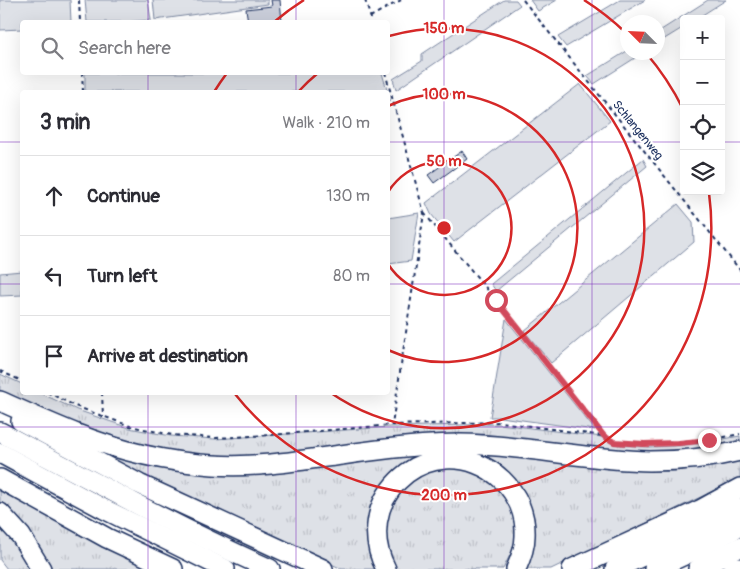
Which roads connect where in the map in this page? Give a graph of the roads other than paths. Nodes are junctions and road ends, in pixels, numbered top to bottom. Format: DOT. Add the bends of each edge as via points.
graph roads {
  1 [pos="0,401"];
  2 [pos="0,410"];
  3 [pos="0,432"];
  4 [pos="740,451"];
  5 [pos="0,453"];
  6 [pos="0,479"];
  7 [pos="740,488"];
  8 [pos="740,508"];
  9 [pos="0,513"];
  10 [pos="740,526"];
  11 [pos="740,547"];
  12 [pos="740,568"];
  13 [pos="41,569"];
  14 [pos="173,569"];
  15 [pos="225,569"];
  16 [pos="270,569"];
  17 [pos="323,569"];
  18 [pos="386,569"];
  19 [pos="516,569"];
  20 [pos="572,569"];
  21 [pos="615,569"];
  22 [pos="654,569"];
  23 [pos="698,569"];
  24 [pos="733,569"];
  1 -- 4 [label="highway" via="116,447 168,461 214,465 287,463 414,446 462,444 649,461 684,460"];
  2 -- 17 [label="highway" via="139,484"];
  3 -- 16 [label="highway" via="227,550"];
  5 -- 15 [label="highway"];
  6 -- 14 [label="highway" via="107,538"];
  7 -- 20 [label="highway"];
  8 -- 21 [label="highway"];
  9 -- 13 [label="highway" via="21,536"];
  10 -- 22 [label="highway"];
  11 -- 23 [label="highway"];
  12 -- 24 [label="highway"];
  18 -- 19 [label="highway" via="376,536 379,514 388,494 410,470 430,461 452,458 488,468 502,478 515,495 524,516 525,532 524,548"];
}
